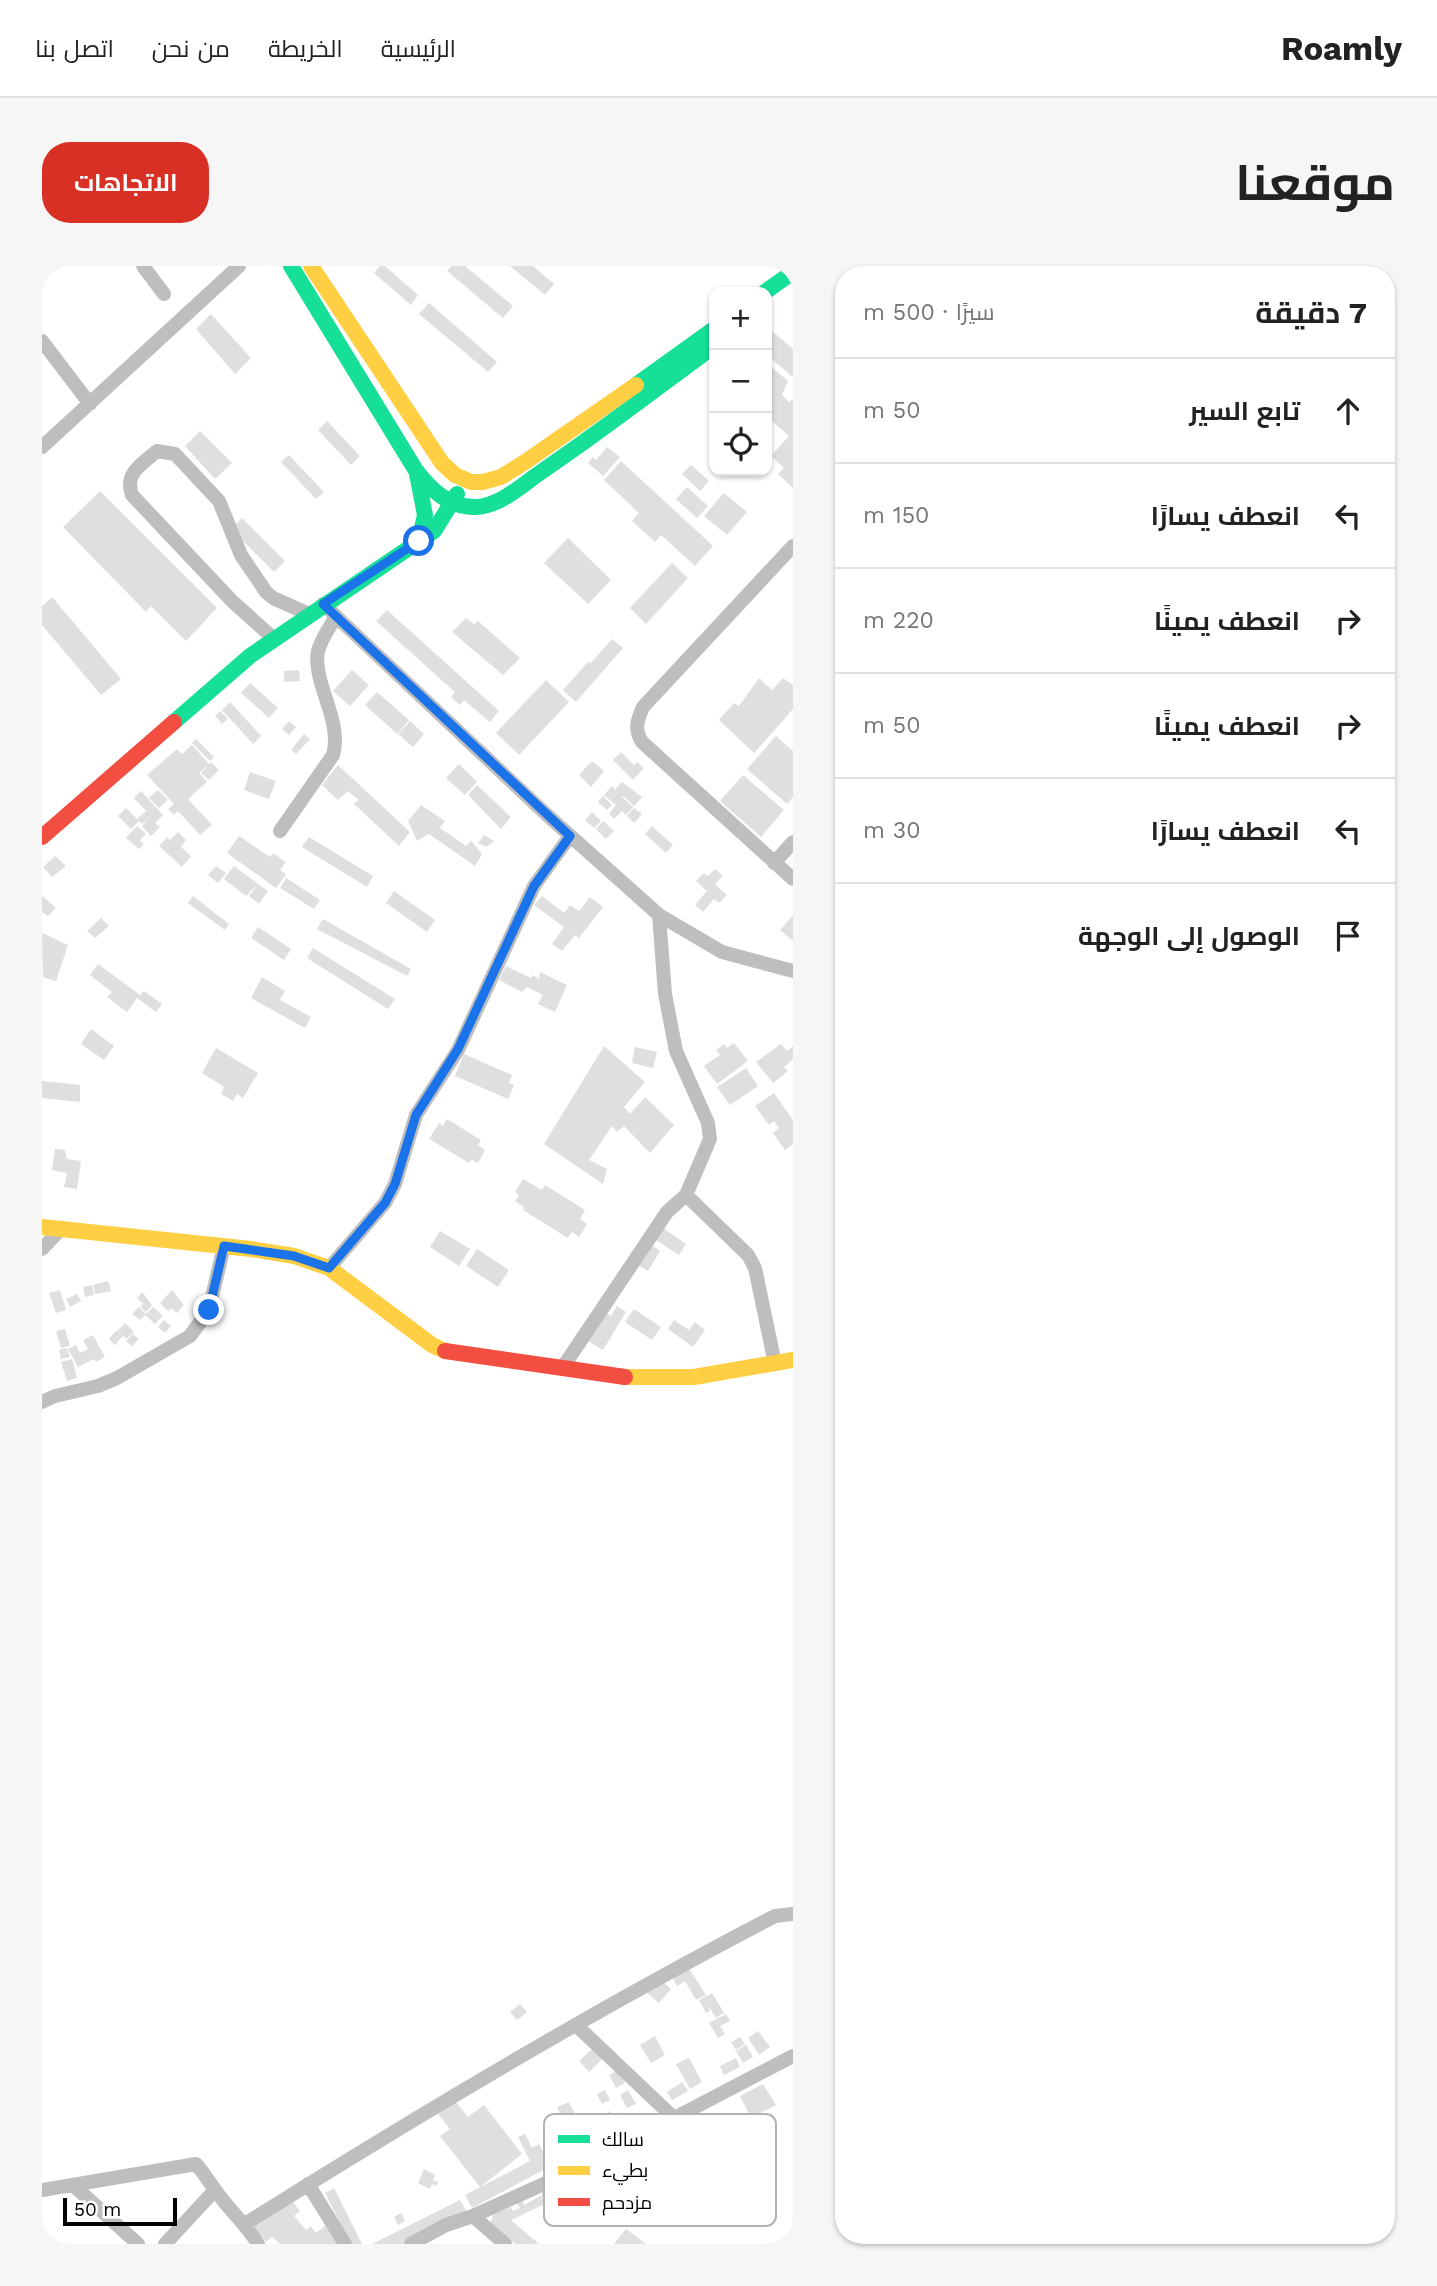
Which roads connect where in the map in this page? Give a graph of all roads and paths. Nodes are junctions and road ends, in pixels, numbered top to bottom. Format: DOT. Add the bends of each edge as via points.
graph roads {
  1 [pos="143,266"];
  2 [pos="239,266"];
  3 [pos="291,266"];
  4 [pos="311,266"];
  5 [pos="793,272"];
  6 [pos="772,287"];
  7 [pos="793,288"];
  8 [pos="164,294"];
  9 [pos="772,303"];
  10 [pos="709,334"];
  11 [pos="42,341"];
  12 [pos="709,348"];
  13 [pos="689,356"];
  14 [pos="90,404"];
  15 [pos="42,447"];
  16 [pos="415,469"];
  17 [pos="465,481"];
  18 [pos="452,503"];
  19 [pos="419,541"];
  20 [pos="793,546"];
  21 [pos="323,604"];
  22 [pos="309,614"];
  23 [pos="336,617"];
  24 [pos="273,638"];
  25 [pos="280,831"];
  26 [pos="570,836"];
  27 [pos="42,837"];
  28 [pos="793,842"];
  29 [pos="774,863"];
  30 [pos="793,879"];
  31 [pos="659,915"];
  32 [pos="793,971"];
  33 [pos="685,1195"];
  34 [pos="42,1227"];
  35 [pos="61,1229"];
  36 [pos="224,1246"];
  37 [pos="42,1249"];
  38 [pos="329,1268"];
  39 [pos="793,1360"];
  40 [pos="775,1363"];
  41 [pos="563,1367"];
  42 [pos="42,1402"];
  43 [pos="793,1914"];
  44 [pos="577,2026"];
  45 [pos="793,2056"];
  46 [pos="670,2114"];
  47 [pos="682,2114"];
  48 [pos="308,2184"];
  49 [pos="544,2184"];
  50 [pos="73,2185"];
  51 [pos="42,2190"];
  52 [pos="215,2190"];
  53 [pos="474,2216"];
  54 [pos="245,2224"];
  55 [pos="138,2244"];
  56 [pos="165,2244"];
  57 [pos="258,2244"];
  58 [pos="345,2244"];
  59 [pos="411,2244"];
  60 [pos="505,2244"];
  1 -- 8 [label="street"];
  2 -- 14 [label="street"];
  3 -- 16 [label="street"];
  4 -- 17 [label="street" via="442,463"];
  5 -- 6 [label="street"];
  7 -- 9 [label="street"];
  10 -- 13 [label="street"];
  11 -- 14 [label="street"];
  12 -- 13 [label="street"];
  13 -- 17 [label="street" via="506,474 483,482"];
  13 -- 18 [label="street" via="560,460 512,492 474,508"];
  14 -- 15 [label="street"];
  16 -- 18 [label="street" via="429,487"];
  16 -- 19 [label="street" via="425,515"];
  17 -- 18 [label="street"];
  18 -- 19 [label="street" via="434,531"];
  19 -- 21 [label="street"];
  20 -- 29 [label="street" via="643,707 636,733"];
  21 -- 22 [label="street"];
  21 -- 23 [label="street"];
  22 -- 24 [label="street"];
  22 -- 24 [label="street" via="266,592 241,555 219,500 175,453 157,451 129,479 132,495"];
  23 -- 25 [label="street" via="318,654 337,742 333,755"];
  23 -- 26 [label="street"];
  24 -- 27 [label="street"];
  26 -- 31 [label="street"];
  26 -- 38 [label="street" via="534,886 458,1049 416,1115 385,1203"];
  28 -- 29 [label="street"];
  29 -- 30 [label="street"];
  31 -- 32 [label="street" via="722,952"];
  31 -- 33 [label="street" via="676,1051 708,1123 710,1139"];
  33 -- 40 [label="street" via="748,1255 755,1268"];
  33 -- 41 [label="street" via="667,1212"];
  34 -- 35 [label="street"];
  35 -- 36 [label="street"];
  35 -- 37 [label="street"];
  36 -- 38 [label="street" via="294,1256"];
  36 -- 42 [label="street" via="209,1310 190,1336 117,1378"];
  38 -- 41 [label="street" via="447,1352"];
  39 -- 40 [label="street"];
  40 -- 41 [label="street" via="694,1377 627,1377"];
  43 -- 44 [label="street" via="775,1916"];
  44 -- 46 [label="street"];
  44 -- 48 [label="street"];
  45 -- 47 [label="street"];
  48 -- 54 [label="street"];
  48 -- 58 [label="street"];
  49 -- 53 [label="street"];
  50 -- 51 [label="street"];
  50 -- 52 [label="street" via="196,2164"];
  50 -- 55 [label="street"];
  52 -- 54 [label="street"];
  52 -- 56 [label="street"];
  53 -- 59 [label="street"];
  53 -- 60 [label="street"];
  54 -- 57 [label="street"];
}
